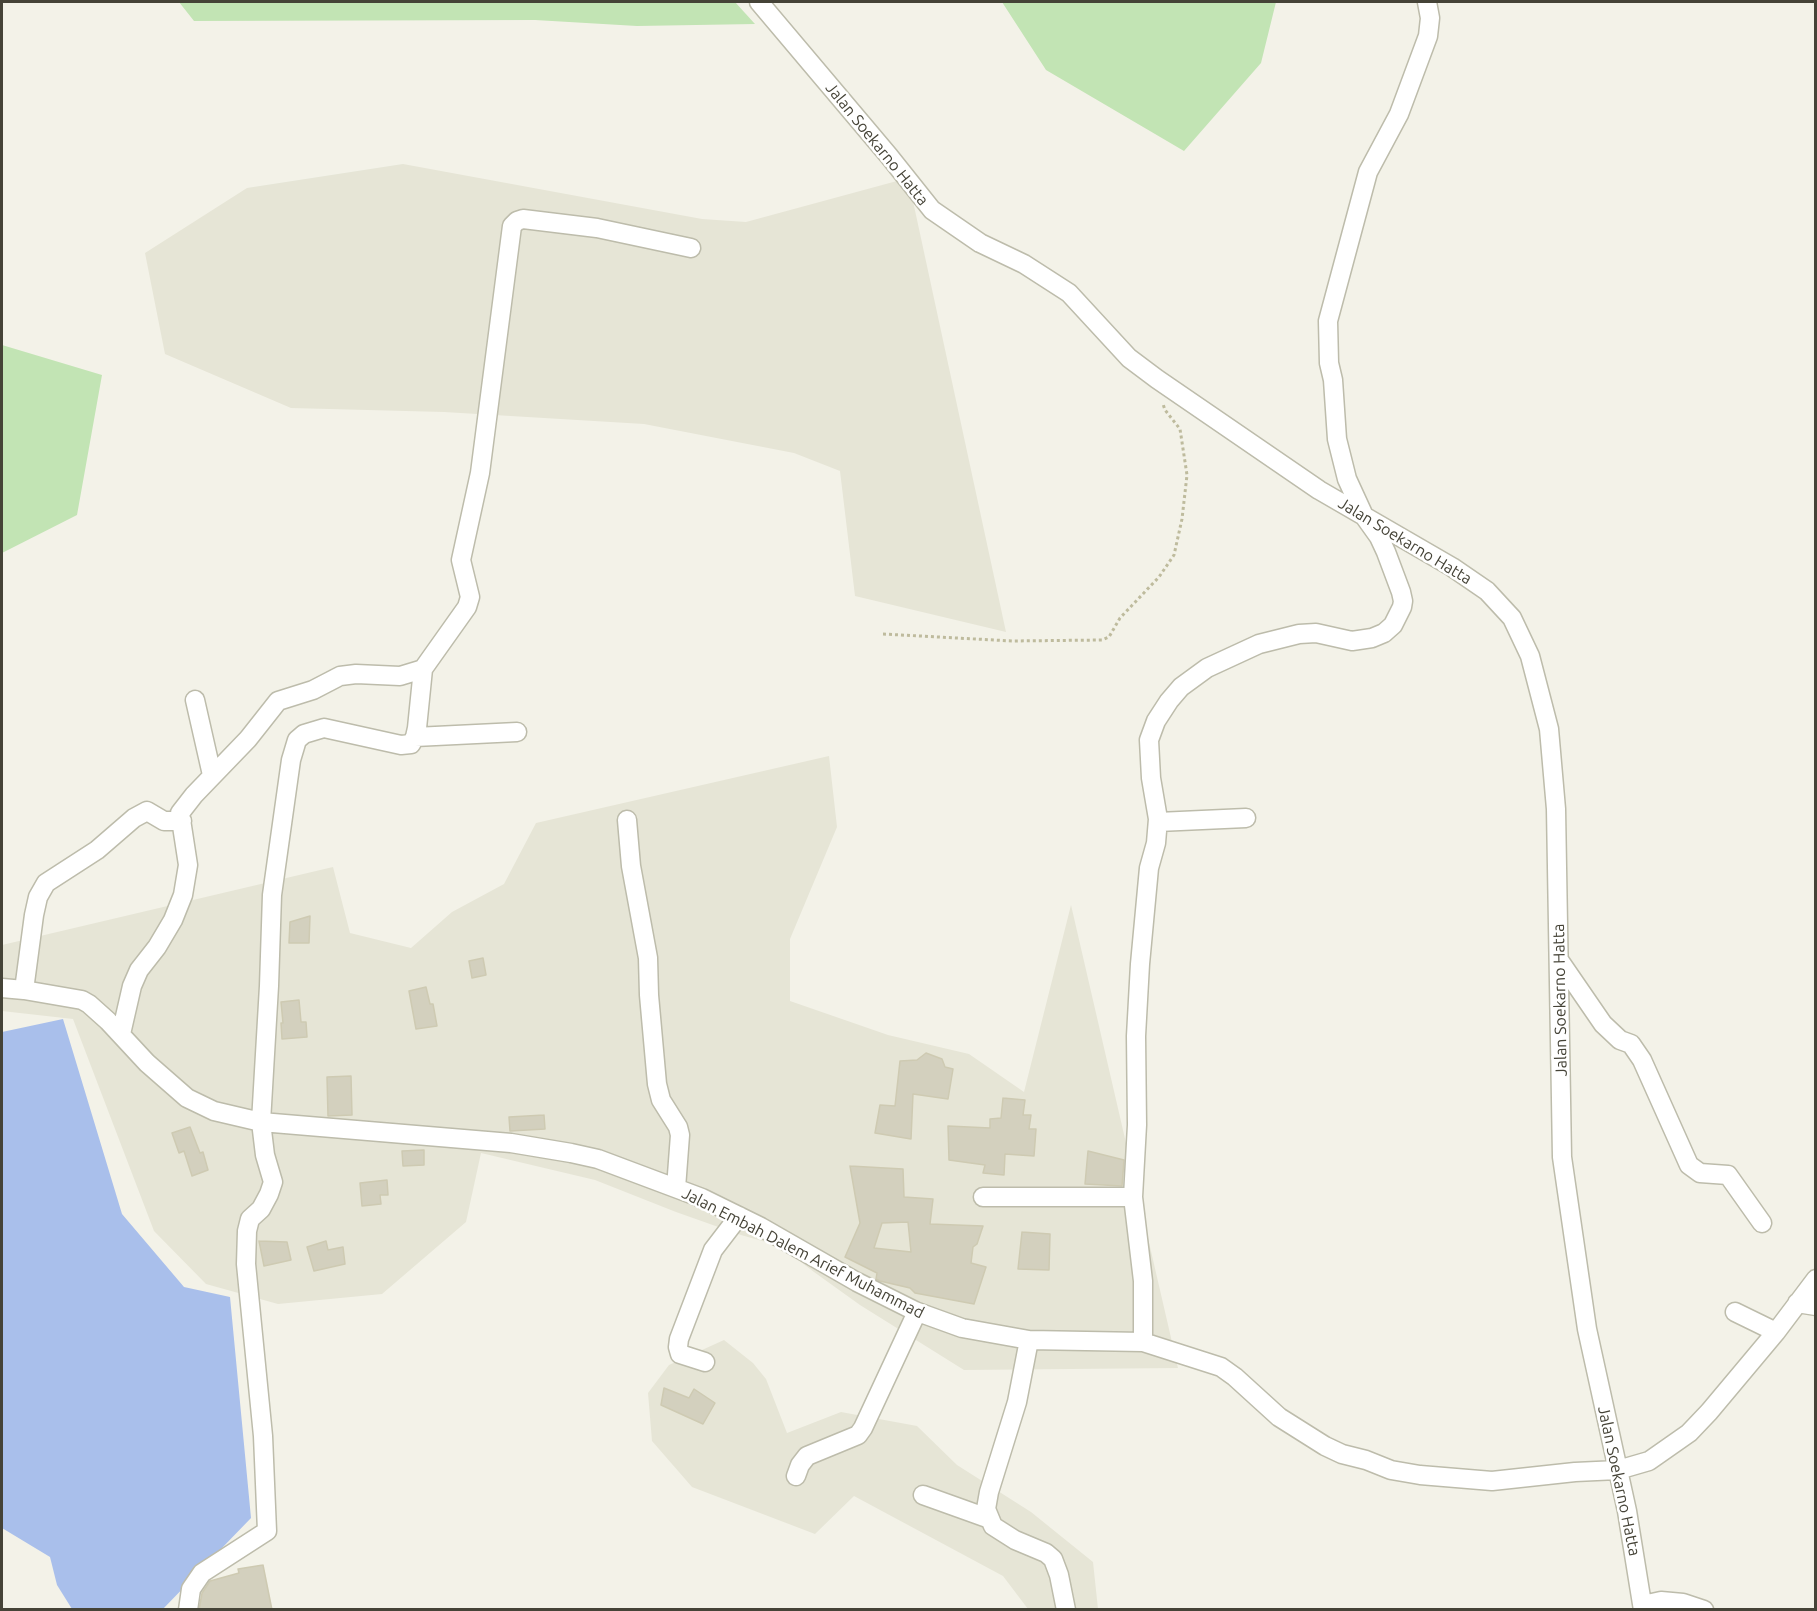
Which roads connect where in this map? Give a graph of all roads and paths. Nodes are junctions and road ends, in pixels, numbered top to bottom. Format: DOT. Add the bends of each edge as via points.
graph roads {
  1 [pos="759,2"];
  2 [pos="1427,2"];
  3 [pos="691,248"];
  4 [pos="1157,379"];
  5 [pos="1364,516"];
  6 [pos="883,634"];
  7 [pos="423,669"];
  8 [pos="195,700"];
  9 [pos="517,732"];
  10 [pos="415,737"];
  11 [pos="212,775"];
  12 [pos="1246,818"];
  13 [pos="627,820"];
  14 [pos="182,821"];
  15 [pos="1158,822"];
  16 [pos="1559,960"];
  17 [pos="2,988"];
  18 [pos="24,990"];
  19 [pos="121,1034"];
  20 [pos="261,1122"];
  21 [pos="676,1188"];
  22 [pos="982,1197"];
  23 [pos="1133,1197"];
  24 [pos="739,1216"];
  25 [pos="1762,1223"];
  26 [pos="1815,1279"];
  27 [pos="1797,1303"];
  28 [pos="1815,1306"];
  29 [pos="917,1312"];
  30 [pos="1735,1312"];
  31 [pos="1776,1332"];
  32 [pos="1029,1340"];
  33 [pos="1143,1342"];
  34 [pos="705,1362"];
  35 [pos="1618,1470"];
  36 [pos="796,1476"];
  37 [pos="923,1495"];
  38 [pos="990,1519"];
  39 [pos="1643,1607"];
  40 [pos="188,1610"];
  41 [pos="1066,1610"];
  42 [pos="1704,1610"];
  1 -- 4 [label="street, Jalan Soekarno Hatta" via="932,210 1069,293 1129,358"];
  2 -- 5 [label="street" via="1428,36 1399,114 1368,172 1328,321 1337,439 1347,480"];
  3 -- 7 [label="street" via="597,228 523,219 512,226 480,473 462,560 470,597 462,615"];
  4 -- 5 [label="street, Jalan Soekarno Hatta" via="1319,490"];
  4 -- 6 [label="path" via="1165,410 1180,429 1187,475 1182,519 1174,555 1159,578 1120,618 1109,637 1012,641"];
  5 -- 15 [label="street" via="1379,537 1401,592 1402,607 1393,625 1372,638 1352,641 1316,633 1259,644 1207,668 1181,687 1156,721 1149,740"];
  5 -- 16 [label="street, Jalan Soekarno Hatta" via="1487,591 1512,618 1530,656 1549,729 1557,809"];
  7 -- 10 [label="street"];
  7 -- 11 [label="street" via="400,676 340,676 278,701"];
  8 -- 11 [label="street"];
  9 -- 10 [label="street"];
  10 -- 20 [label="street" via="411,744 401,745 324,728 297,740 272,895"];
  11 -- 14 [label="street" via="180,813"];
  12 -- 15 [label="street"];
  13 -- 21 [label="street" via="631,867 648,958 657,1084 680,1135"];
  14 -- 18 [label="street" via="164,821 147,810 97,850 46,883 34,915"];
  14 -- 19 [label="street" via="188,865 183,895 173,920 139,970"];
  15 -- 23 [label="street" via="1149,868 1140,964"];
  16 -- 25 [label="street" via="1603,1024 1620,1040 1631,1044 1642,1060 1689,1165 1700,1173 1728,1175"];
  16 -- 35 [label="street, Jalan Soekarno Hatta" via="1562,1157 1587,1329"];
  17 -- 18 [label="street, Jalan Embah Dalem Arief Muhammad"];
  18 -- 19 [label="street, Jalan Embah Dalem Arief Muhammad" via="82,1000"];
  19 -- 20 [label="street, Jalan Embah Dalem Arief Muhammad" via="187,1098 214,1111"];
  20 -- 21 [label="street, Jalan Embah Dalem Arief Muhammad" via="511,1143 598,1159"];
  20 -- 40 [label="street" via="273,1182 261,1209 250,1219 246,1264 263,1436 267,1531 202,1573 192,1588"];
  21 -- 24 [label="street, Jalan Embah Dalem Arief Muhammad"];
  22 -- 23 [label="street"];
  23 -- 33 [label="street" via="1143,1281"];
  24 -- 29 [label="street, Jalan Embah Dalem Arief Muhammad"];
  24 -- 34 [label="street" via="713,1250 679,1339 680,1354"];
  26 -- 27 [label="street, Jalan Embah Dalem Arief Muhammad"];
  27 -- 28 [label="street"];
  27 -- 31 [label="street, Jalan Embah Dalem Arief Muhammad"];
  29 -- 32 [label="street, Jalan Embah Dalem Arief Muhammad" via="962,1328"];
  29 -- 36 [label="street" via="858,1435 807,1456"];
  30 -- 31 [label="street"];
  31 -- 35 [label="street, Jalan Embah Dalem Arief Muhammad" via="1689,1433 1649,1461"];
  32 -- 33 [label="street, Jalan Embah Dalem Arief Muhammad"];
  32 -- 38 [label="street" via="1017,1402 989,1492 986,1509"];
  33 -- 35 [label="street, Jalan Embah Dalem Arief Muhammad" via="1221,1367 1279,1417 1325,1446 1391,1470 1492,1481"];
  35 -- 39 [label="street, Jalan Soekarno Hatta"];
  37 -- 38 [label="street"];
  38 -- 41 [label="street" via="993,1526 1015,1540 1053,1558"];
  39 -- 42 [label="street" via="1661,1601"];
}
